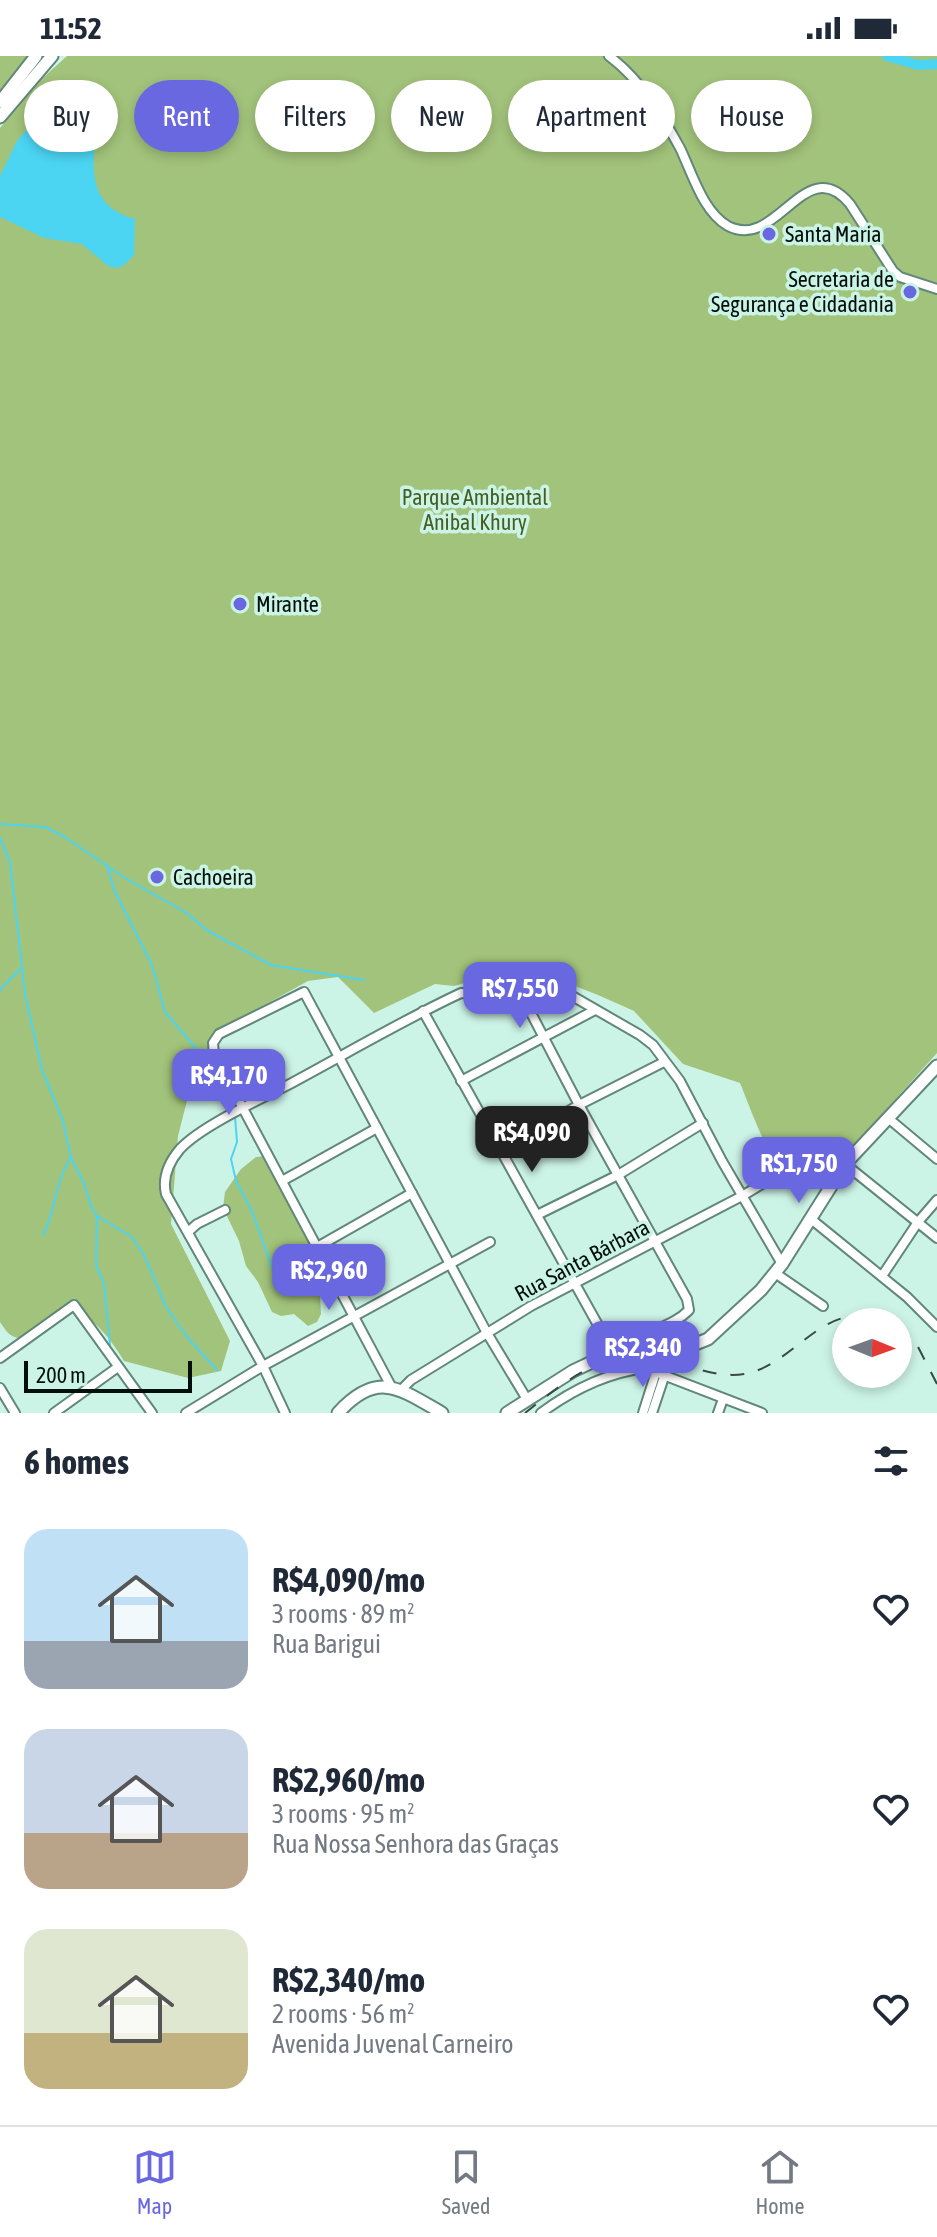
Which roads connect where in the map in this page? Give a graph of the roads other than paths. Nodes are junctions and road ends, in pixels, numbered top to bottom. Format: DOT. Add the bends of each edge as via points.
graph roads {
  1 [pos="36,56"];
  2 [pos="52,56"];
  3 [pos="609,56"];
  4 [pos="0,102"];
  5 [pos="0,117"];
  6 [pos="937,289"];
  7 [pos="519,990"];
  8 [pos="595,1010"];
  9 [pos="423,1011"];
  10 [pos="544,1035"];
  11 [pos="339,1057"];
  12 [pos="664,1062"];
  13 [pos="937,1066"];
  14 [pos="461,1081"];
  15 [pos="579,1105"];
  16 [pos="242,1108"];
  17 [pos="888,1118"];
  18 [pos="703,1123"];
  19 [pos="377,1128"];
  20 [pos="501,1150"];
  21 [pos="937,1159"];
  22 [pos="845,1164"];
  23 [pos="787,1169"];
  24 [pos="618,1175"];
  25 [pos="282,1181"];
  26 [pos="412,1193"];
  27 [pos="742,1196"];
  28 [pos="937,1200"];
  29 [pos="225,1210"];
  30 [pos="537,1215"];
  31 [pos="811,1219"];
  32 [pos="918,1222"];
  33 [pos="188,1232"];
  34 [pos="937,1238"];
  35 [pos="656,1241"];
  36 [pos="490,1242"];
  37 [pos="319,1246"];
  38 [pos="451,1263"];
  39 [pos="779,1268"];
  40 [pos="882,1276"];
  41 [pos="575,1283"];
  42 [pos="823,1306"];
  43 [pos="355,1316"];
  44 [pos="937,1327"];
  45 [pos="487,1333"];
  46 [pos="663,1350"];
  47 [pos="619,1351"];
  48 [pos="0,1358"];
  49 [pos="263,1366"];
  50 [pos="118,1367"];
  51 [pos="661,1372"];
  52 [pos="0,1388"];
  53 [pos="397,1389"];
  54 [pos="723,1399"];
  55 [pos="528,1401"];
  56 [pos="515,1411"];
  57 [pos="15,1413"];
  58 [pos="54,1413"];
  59 [pos="152,1413"];
  60 [pos="186,1413"];
  61 [pos="285,1413"];
  62 [pos="338,1413"];
  63 [pos="442,1413"];
  64 [pos="541,1413"];
  65 [pos="643,1413"];
  66 [pos="652,1413"];
  67 [pos="718,1413"];
  68 [pos="762,1413"];
  1 -- 4 [label="main road"];
  2 -- 5 [label="main road"];
  3 -- 6 [label="street" via="643,90 719,219 751,230 814,188 825,187 850,204 893,271"];
  7 -- 8 [label="street" via="553,988"];
  7 -- 9 [label="street" via="461,993"];
  7 -- 10 [label="street"];
  8 -- 10 [label="street"];
  8 -- 12 [label="street" via="640,1035"];
  9 -- 11 [label="street"];
  9 -- 14 [label="street"];
  10 -- 14 [label="street"];
  10 -- 15 [label="street"];
  11 -- 16 [label="street"];
  11 -- 16 [label="street" via="304,992 219,1034 214,1054"];
  11 -- 19 [label="street"];
  12 -- 15 [label="street"];
  12 -- 18 [label="street"];
  13 -- 17 [label="main road"];
  14 -- 20 [label="street"];
  15 -- 20 [label="street"];
  15 -- 24 [label="street"];
  16 -- 25 [label="street"];
  16 -- 33 [label="street" via="187,1143 166,1171 166,1194"];
  17 -- 21 [label="street"];
  17 -- 22 [label="main road"];
  18 -- 24 [label="street"];
  18 -- 27 [label="street"];
  19 -- 25 [label="street"];
  19 -- 26 [label="street"];
  20 -- 30 [label="street"];
  22 -- 31 [label="main road"];
  22 -- 32 [label="street"];
  23 -- 27 [label="street, Rua Santa Bárbara"];
  24 -- 30 [label="street"];
  24 -- 35 [label="street"];
  25 -- 37 [label="street"];
  26 -- 37 [label="street"];
  26 -- 38 [label="street"];
  27 -- 35 [label="street, Rua Santa Bárbara"];
  27 -- 39 [label="street"];
  28 -- 32 [label="street"];
  29 -- 33 [label="street"];
  30 -- 41 [label="street"];
  31 -- 39 [label="main road"];
  31 -- 40 [label="street"];
  32 -- 34 [label="street"];
  32 -- 40 [label="street"];
  33 -- 49 [label="street"];
  35 -- 41 [label="street, Rua Santa Bárbara"];
  35 -- 47 [label="street" via="689,1310"];
  36 -- 38 [label="street"];
  37 -- 43 [label="street"];
  38 -- 43 [label="street"];
  38 -- 45 [label="street"];
  39 -- 42 [label="street"];
  39 -- 46 [label="main road" via="708,1339"];
  40 -- 44 [label="street"];
  41 -- 45 [label="street, Rua Santa Bárbara"];
  41 -- 47 [label="street"];
  43 -- 49 [label="street"];
  43 -- 53 [label="street"];
  45 -- 53 [label="street, Rua Santa Bárbara"];
  45 -- 55 [label="street"];
  46 -- 47 [label="main road"];
  46 -- 51 [label="street"];
  47 -- 55 [label="main road" via="573,1371"];
  48 -- 50 [label="street" via="74,1305"];
  49 -- 60 [label="street"];
  49 -- 61 [label="street"];
  50 -- 58 [label="street"];
  50 -- 59 [label="street"];
  51 -- 54 [label="street"];
  51 -- 64 [label="street" via="626,1370 563,1397"];
  51 -- 65 [label="street"];
  51 -- 66 [label="street"];
  52 -- 57 [label="street"];
  53 -- 62 [label="main road" via="361,1391"];
  53 -- 63 [label="main road"];
  54 -- 67 [label="street"];
  54 -- 68 [label="street"];
  55 -- 56 [label="main road"];
}
